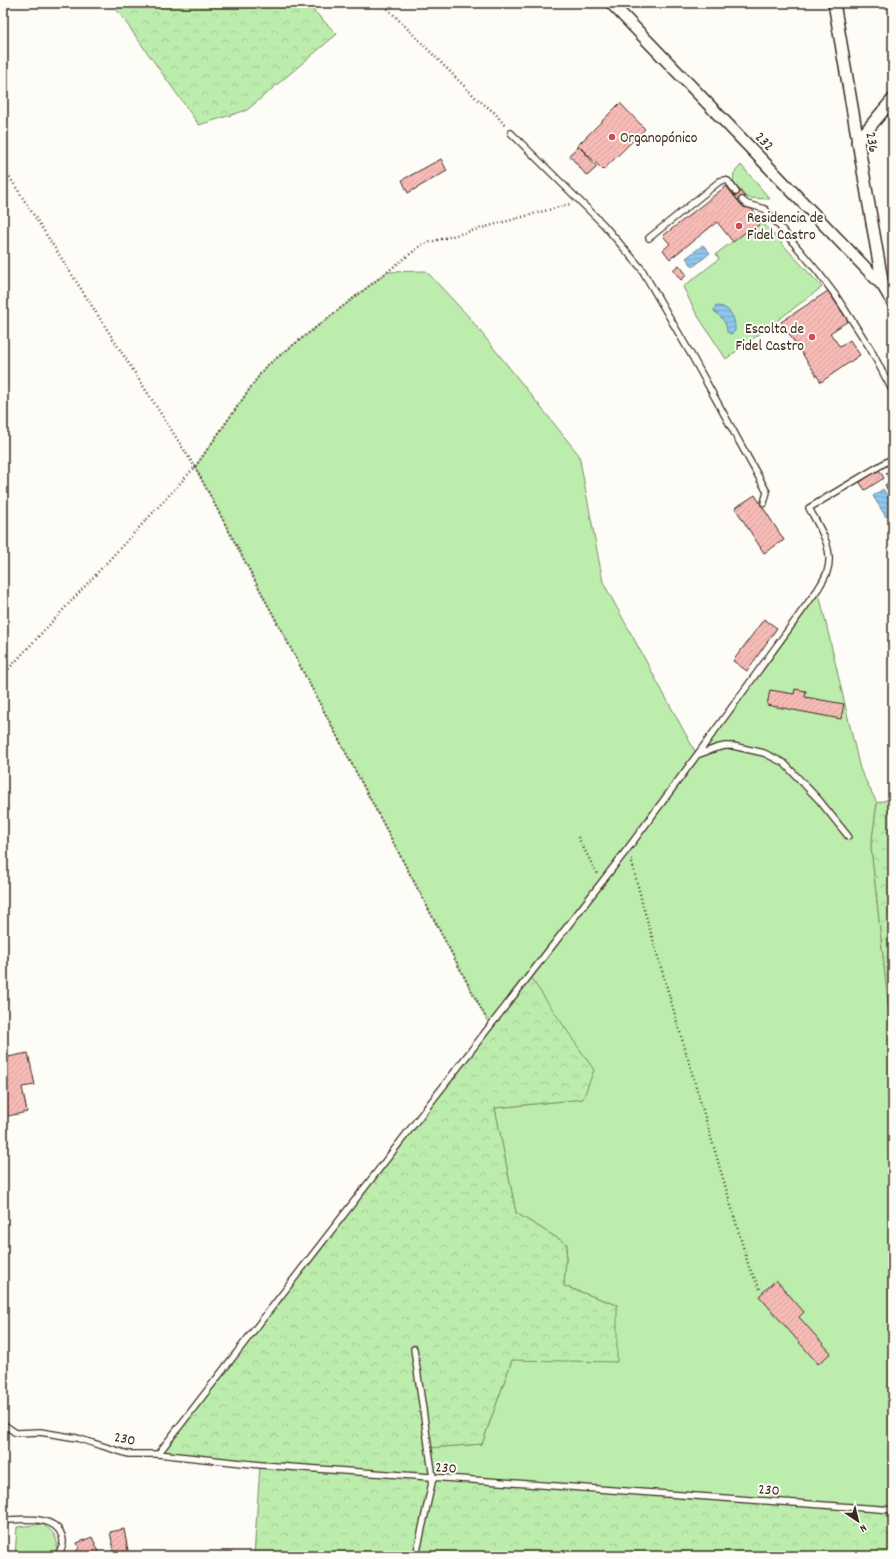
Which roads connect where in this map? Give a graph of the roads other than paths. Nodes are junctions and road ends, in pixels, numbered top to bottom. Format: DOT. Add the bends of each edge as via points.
graph roads {
  1 [pos="611,3"];
  2 [pos="834,3"];
  3 [pos="893,99"];
  4 [pos="511,133"];
  5 [pos="857,142"];
  6 [pos="736,192"];
  7 [pos="742,200"];
  8 [pos="649,238"];
  9 [pos="883,286"];
  10 [pos="893,303"];
  11 [pos="893,392"];
  12 [pos="893,458"];
  13 [pos="764,503"];
  14 [pos="697,756"];
  15 [pos="848,836"];
  16 [pos="414,1349"];
  17 [pos="3,1424"];
  18 [pos="158,1454"];
  19 [pos="433,1478"];
  20 [pos="893,1510"];
  21 [pos="3,1520"];
  22 [pos="57,1556"];
  23 [pos="416,1556"];
  1 -- 9 [label="street, 232"];
  2 -- 5 [label="street, 236"];
  3 -- 5 [label="street"];
  4 -- 13 [label="lane" via="603,224 640,268 767,492"];
  5 -- 9 [label="street, 236"];
  6 -- 8 [label="lane" via="728,181 720,181"];
  7 -- 11 [label="lane" via="765,210 818,272 870,348"];
  9 -- 10 [label="street, 232"];
  12 -- 14 [label="lane" via="809,508 824,535 829,558 827,572 818,589"];
  14 -- 15 [label="lane" via="716,748 733,746 764,753 784,763"];
  14 -- 18 [label="lane"];
  16 -- 19 [label="lane"];
  17 -- 18 [label="lane, 230" via="16,1433 40,1432 77,1438 128,1454"];
  18 -- 19 [label="lane, 230" via="260,1465"];
  19 -- 20 [label="lane, 230"];
  19 -- 23 [label="lane"];
  21 -- 22 [label="lane" via="50,1522 58,1528 63,1540 62,1549"];
}
